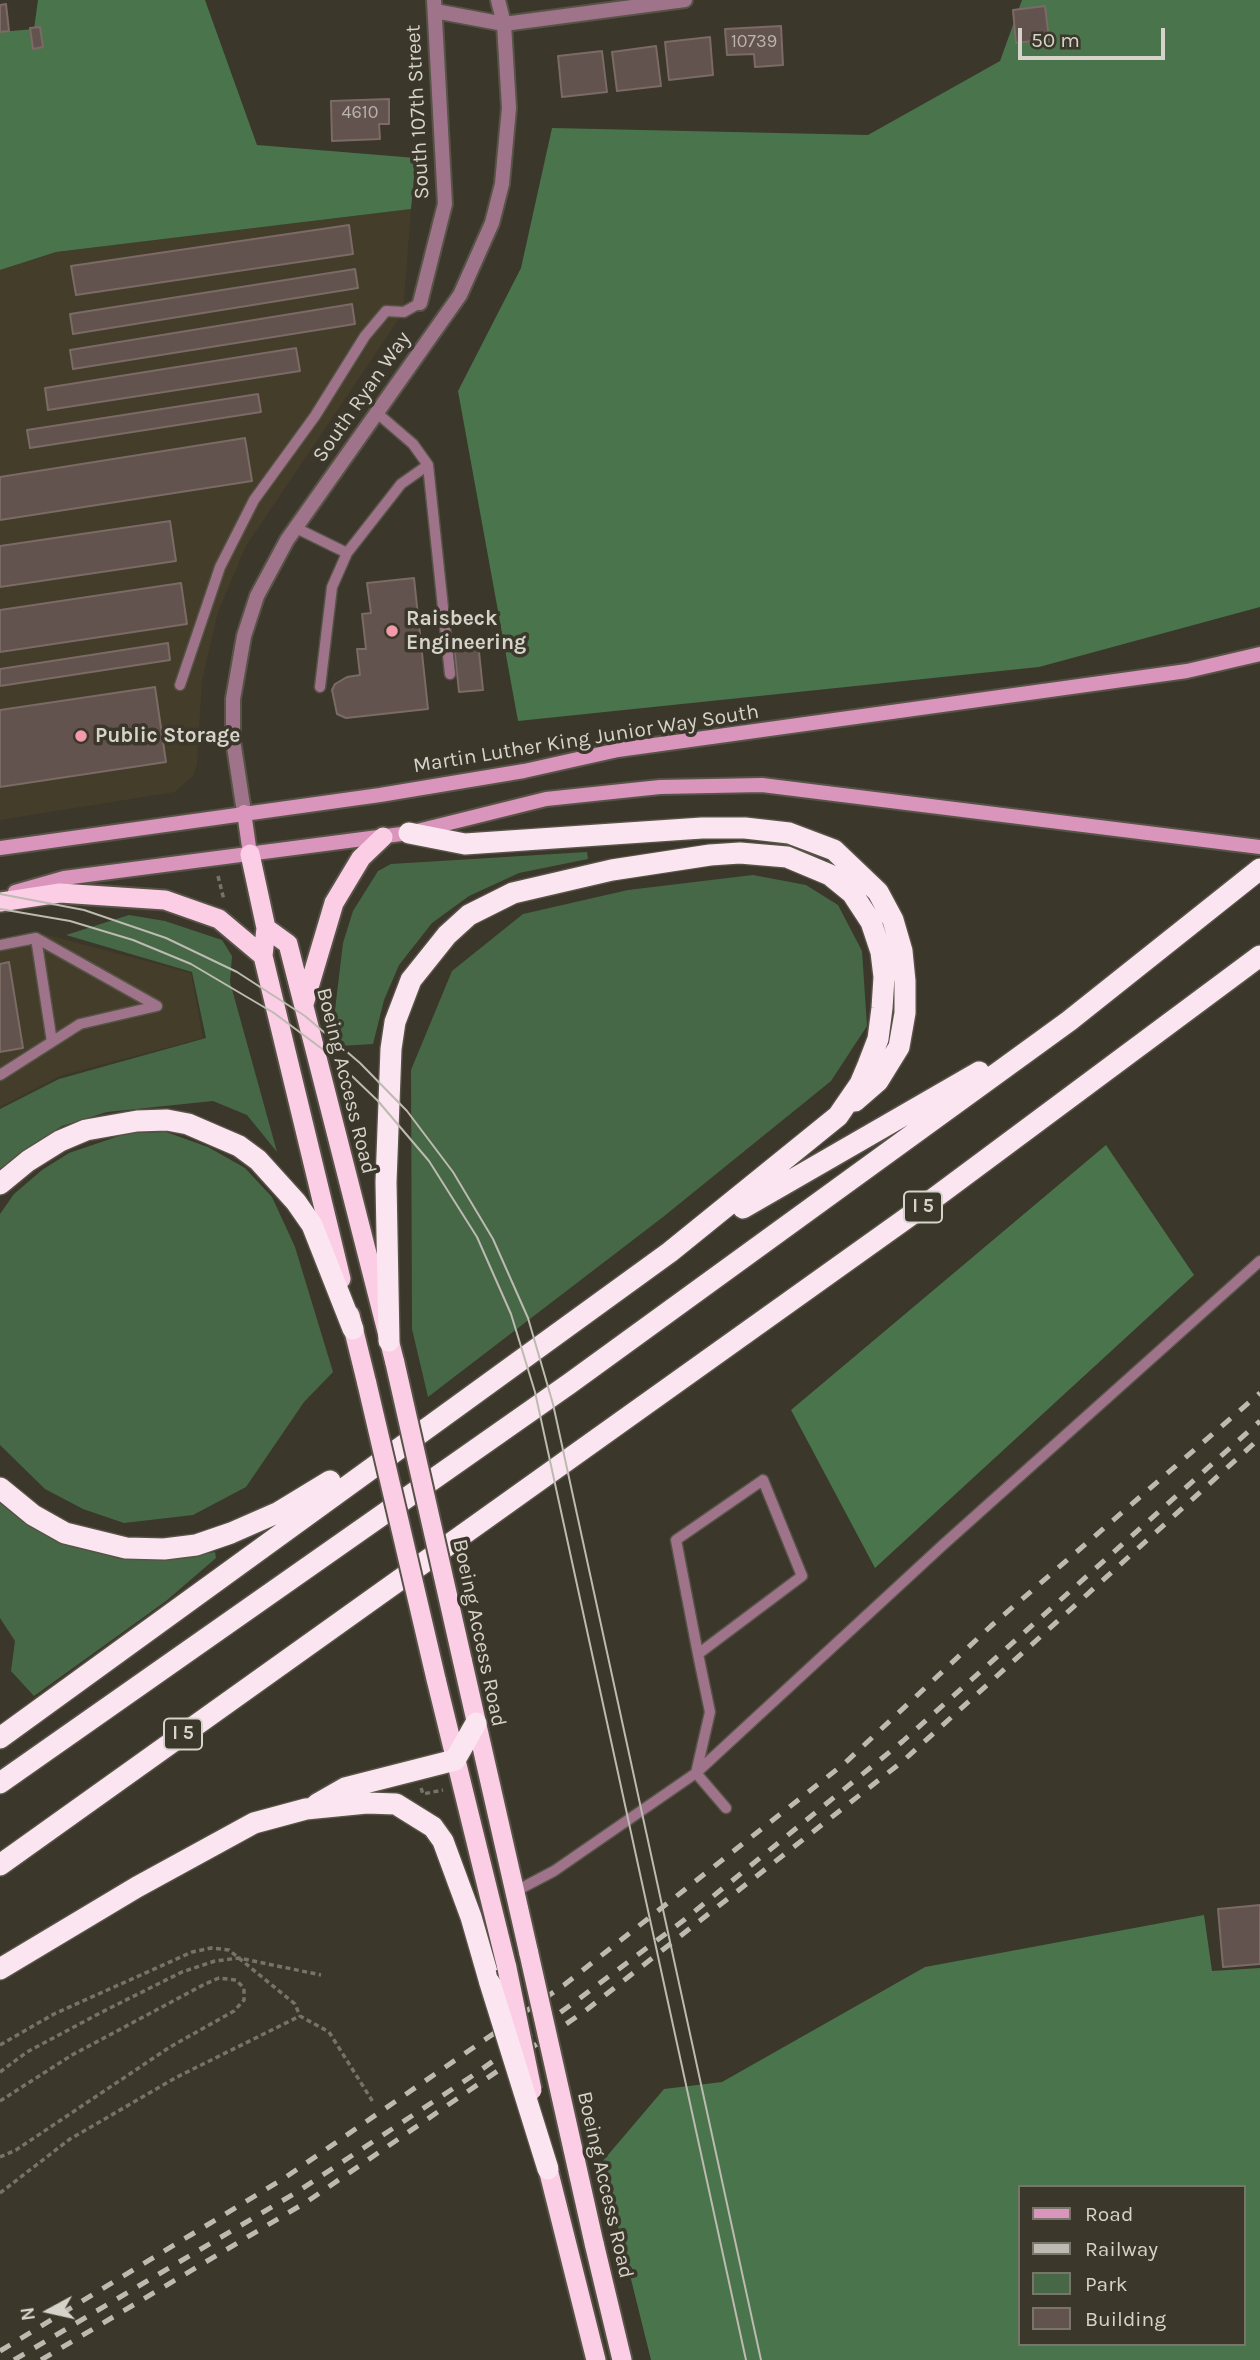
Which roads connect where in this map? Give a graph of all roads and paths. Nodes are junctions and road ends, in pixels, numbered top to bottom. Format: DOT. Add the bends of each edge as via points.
graph roads {
  1 [pos="498,0"];
  2 [pos="685,0"];
  3 [pos="434,5"];
  4 [pos="504,24"];
  5 [pos="420,303"];
  6 [pos="377,413"];
  7 [pos="428,465"];
  8 [pos="296,528"];
  9 [pos="347,553"];
  10 [pos="1260,654"];
  11 [pos="450,674"];
  12 [pos="180,685"];
  13 [pos="320,687"];
  14 [pos="244,812"];
  15 [pos="410,833"];
  16 [pos="383,837"];
  17 [pos="1260,847"];
  18 [pos="0,848"];
  19 [pos="250,854"];
  20 [pos="1260,868"];
  21 [pos="218,876"];
  22 [pos="0,897"];
  23 [pos="224,900"];
  24 [pos="0,902"];
  25 [pos="266,928"];
  26 [pos="36,938"];
  27 [pos="0,944"];
  28 [pos="262,956"];
  29 [pos="1260,956"];
  30 [pos="303,1005"];
  31 [pos="1069,1021"];
  32 [pos="52,1042"];
  33 [pos="0,1075"];
  34 [pos="838,1116"];
  35 [pos="0,1184"];
  36 [pos="670,1252"];
  37 [pos="1260,1261"];
  38 [pos="353,1329"];
  39 [pos="389,1341"];
  40 [pos="465,1398"];
  41 [pos="0,1488"];
  42 [pos="698,1654"];
  43 [pos="476,1723"];
  44 [pos="0,1738"];
  45 [pos="455,1760"];
  46 [pos="696,1773"];
  47 [pos="0,1783"];
  48 [pos="421,1786"];
  49 [pos="449,1789"];
  50 [pos="726,1808"];
  51 [pos="306,1810"];
  52 [pos="0,1865"];
  53 [pos="514,1892"];
  54 [pos="239,1958"];
  55 [pos="0,1969"];
  56 [pos="321,1975"];
  57 [pos="300,2016"];
  58 [pos="0,2045"];
  59 [pos="0,2072"];
  60 [pos="0,2101"];
  61 [pos="373,2102"];
  62 [pos="0,2157"];
  63 [pos="548,2169"];
  64 [pos="0,2193"];
  65 [pos="596,2360"];
  66 [pos="622,2360"];
  1 -- 4 [label="street, South Ryan Way"];
  2 -- 4 [label="street"];
  3 -- 4 [label="street"];
  3 -- 5 [label="street, South 107th Street" via="445,204"];
  4 -- 6 [label="street, South Ryan Way" via="509,66 508,145 492,223 460,295"];
  5 -- 12 [label="lane" via="404,312 386,311 379,319 254,500 220,567"];
  6 -- 7 [label="lane" via="413,444"];
  6 -- 8 [label="street, South Ryan Way"];
  7 -- 9 [label="lane" via="401,484"];
  7 -- 11 [label="lane"];
  8 -- 9 [label="lane"];
  8 -- 14 [label="street, South Ryan Way" via="257,596 238,664 233,740"];
  9 -- 13 [label="lane" via="332,587"];
  10 -- 14 [label="main road, Martin Luther King Junior Way South" via="1187,671 618,750 393,793"];
  14 -- 18 [label="main road, Martin Luther King Junior Way South"];
  14 -- 19 [label="main road"];
  15 -- 16 [label="main road"];
  15 -- 17 [label="main road" via="546,799 660,787 762,785"];
  15 -- 34 [label="highway" via="465,844 745,828 811,838 834,850 878,892 893,920 905,981 899,1047 878,1082"];
  16 -- 19 [label="main road"];
  16 -- 30 [label="highway" via="361,858 334,903"];
  19 -- 22 [label="main road" via="64,878"];
  19 -- 25 [label="highway"];
  20 -- 31 [label="highway"];
  21 -- 23 [label="path"];
  24 -- 28 [label="highway" via="60,893 165,900 219,919"];
  25 -- 28 [label="highway"];
  25 -- 30 [label="highway, Boeing Access Road" via="288,944"];
  26 -- 27 [label="lane"];
  26 -- 32 [label="lane"];
  26 -- 32 [label="lane" via="157,1006 80,1024"];
  28 -- 38 [label="highway"];
  29 -- 52 [label="highway, I 5" via="925,1205"];
  30 -- 39 [label="highway, Boeing Access Road"];
  31 -- 36 [label="highway"];
  31 -- 47 [label="highway" via="547,1400"];
  32 -- 33 [label="lane"];
  34 -- 36 [label="highway"];
  34 -- 39 [label="highway" via="860,1084 878,1039 884,977 872,922 852,893 830,875 787,857 709,855 548,883 488,904 469,915 427,957 411,980 395,1022 386,1182"];
  35 -- 38 [label="highway" via="39,1154 86,1130 137,1121 188,1124 239,1146 289,1195 312,1225"];
  36 -- 40 [label="highway"];
  37 -- 46 [label="lane"];
  38 -- 45 [label="highway, bridge"];
  39 -- 43 [label="highway, Boeing Access Road, bridge"];
  40 -- 41 [label="highway" via="279,1512 196,1545 126,1548 90,1542 33,1515"];
  40 -- 44 [label="highway"];
  42 -- 42 [label="lane" via="676,1540 763,1480 803,1576"];
  42 -- 46 [label="lane" via="710,1712"];
  43 -- 45 [label="highway"];
  43 -- 53 [label="highway, Boeing Access Road"];
  45 -- 51 [label="highway" via="345,1788"];
  45 -- 63 [label="highway, bridge" via="507,1968"];
  46 -- 50 [label="lane"];
  46 -- 53 [label="lane" via="554,1871"];
  48 -- 49 [label="path" via="423,1794"];
  51 -- 55 [label="highway" via="254,1823"];
  51 -- 63 [label="highway, bridge" via="396,1804 433,1827 443,1841"];
  53 -- 66 [label="highway, Boeing Access Road, bridge"];
  54 -- 56 [label="path"];
  54 -- 57 [label="path" via="295,2004"];
  54 -- 58 [label="path" via="229,1950 192,1952 54,2014"];
  54 -- 59 [label="path" via="182,1972 27,2052"];
  57 -- 61 [label="path" via="329,2032"];
  57 -- 64 [label="path" via="177,2077 70,2138"];
  60 -- 62 [label="path" via="72,2055 205,1984 219,1978 236,1980 244,1987 244,2000 234,2011"];
  63 -- 65 [label="highway"];
}
